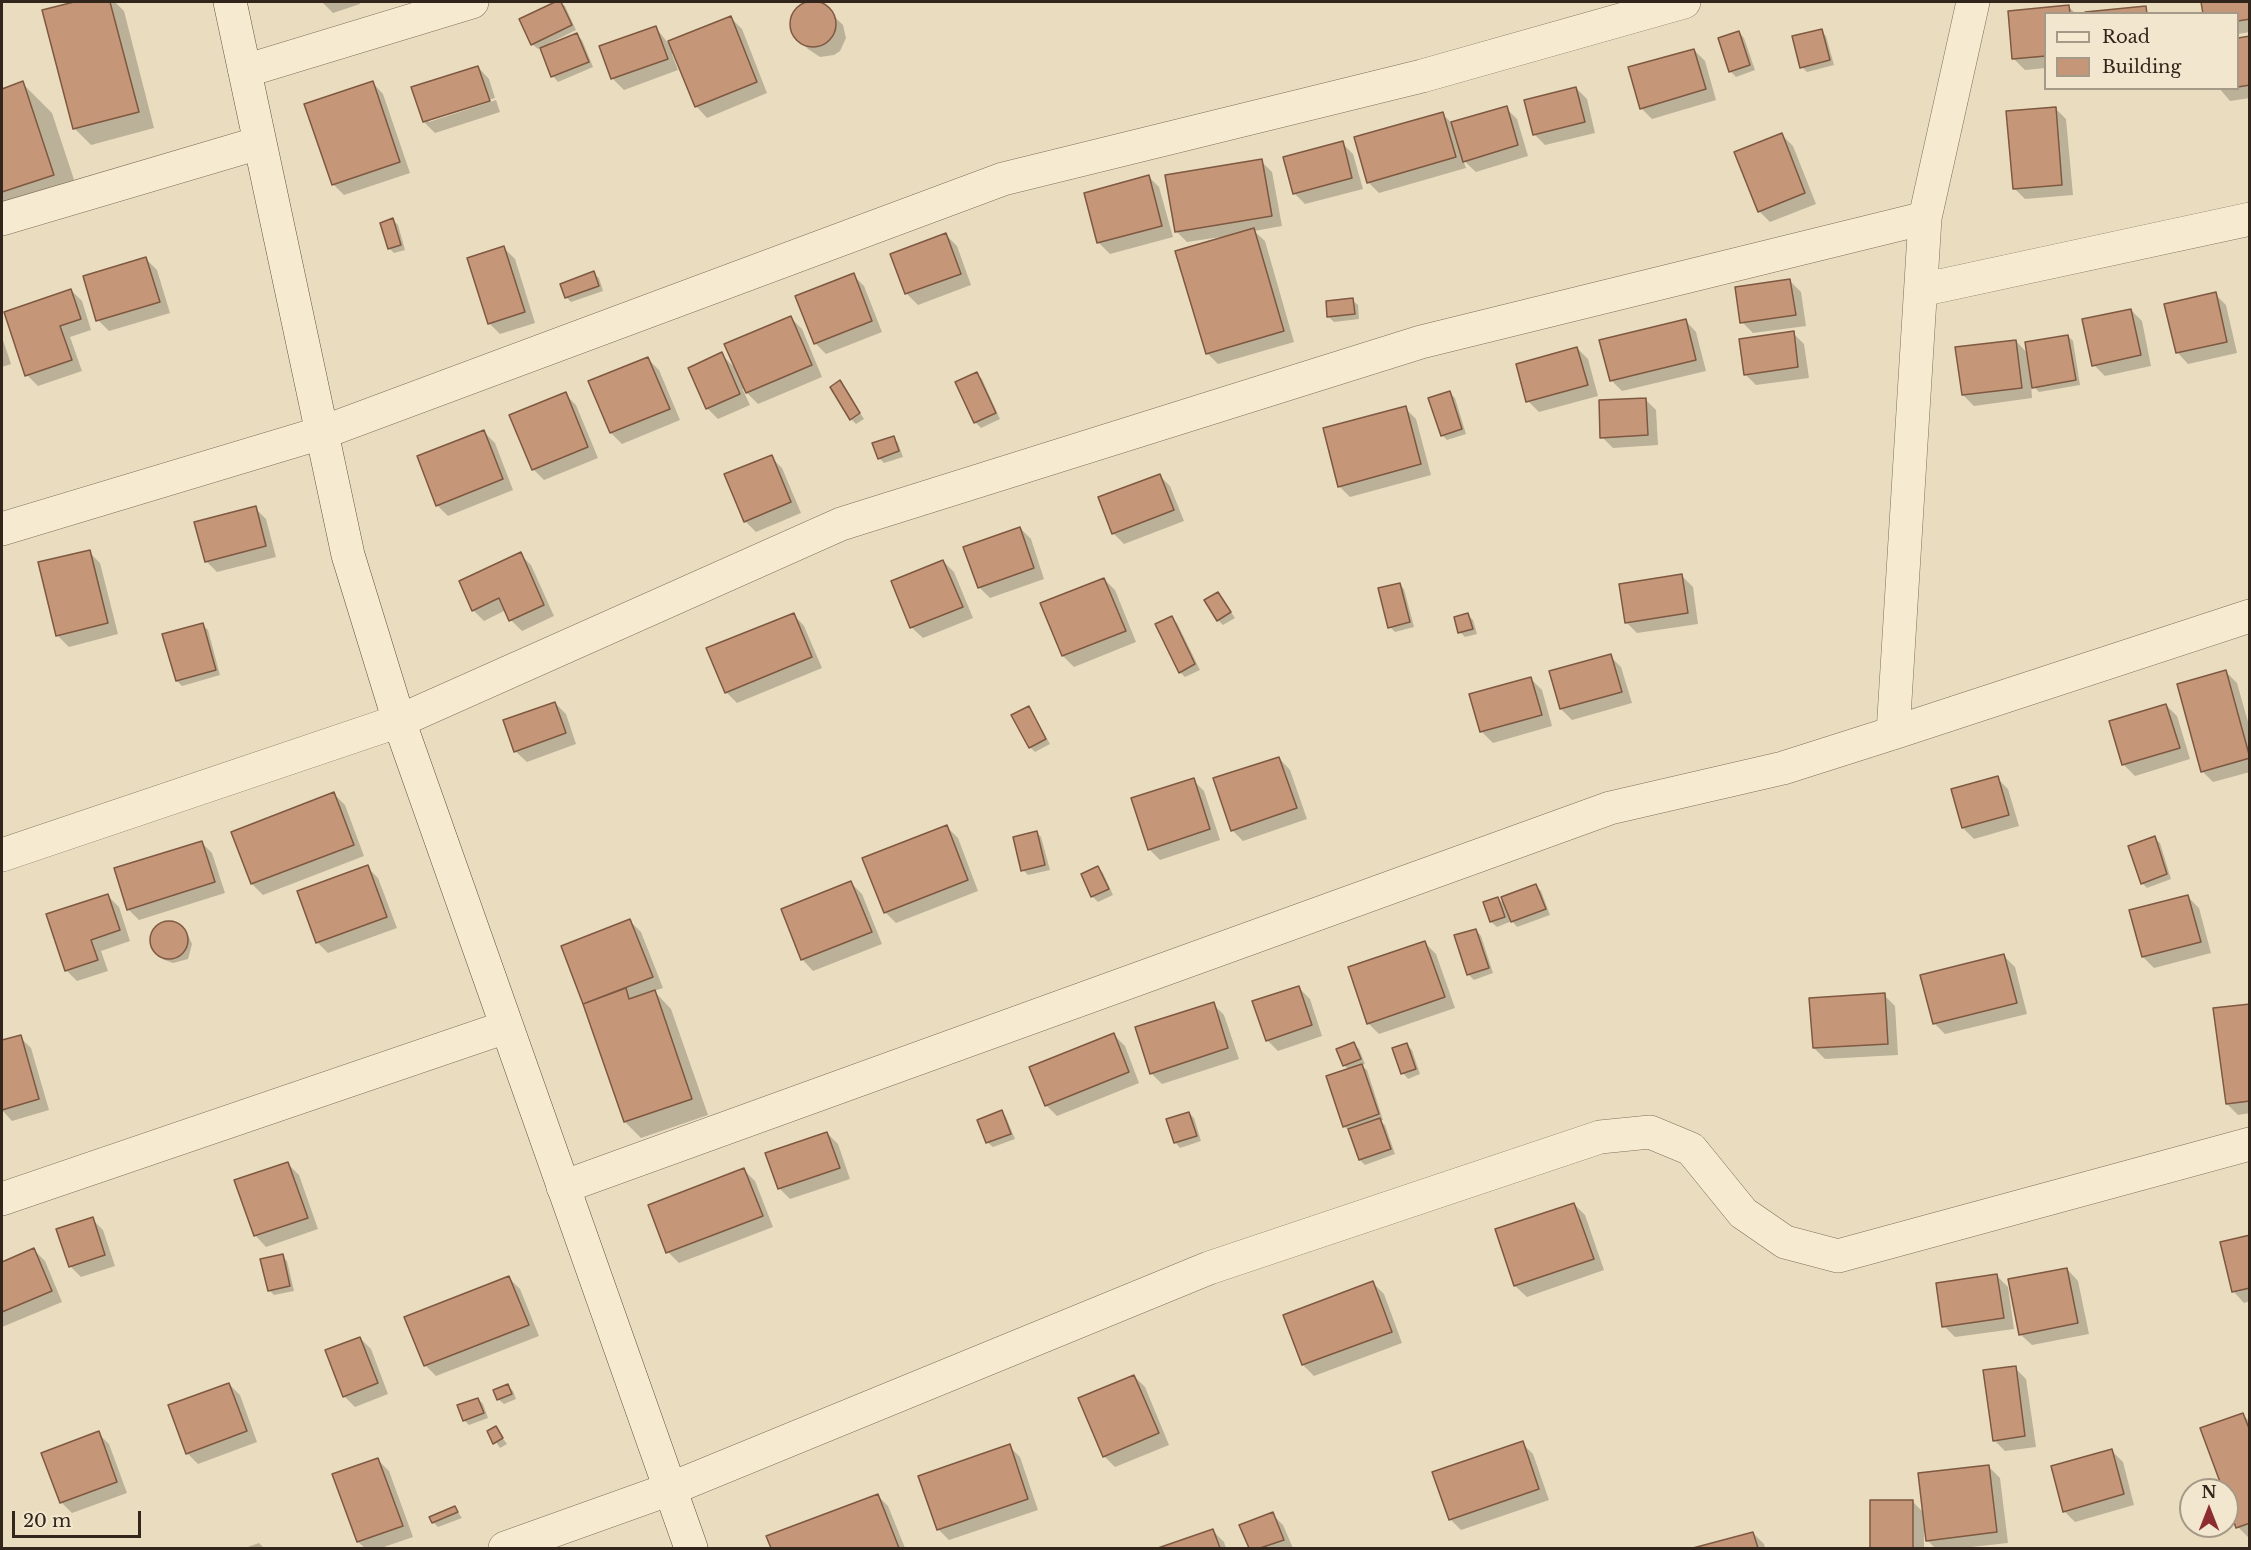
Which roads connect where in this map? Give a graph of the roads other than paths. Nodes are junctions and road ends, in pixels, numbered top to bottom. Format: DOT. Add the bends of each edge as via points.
graph roads {
  1 [pos="230,2"];
  2 [pos="472,2"];
  3 [pos="1684,2"];
  4 [pos="1973,2"];
  5 [pos="245,71"];
  6 [pos="259,143"];
  7 [pos="1925,218"];
  8 [pos="2,219"];
  9 [pos="2250,219"];
  10 [pos="1921,290"];
  11 [pos="321,434"];
  12 [pos="2,529"];
  13 [pos="2250,616"];
  14 [pos="399,721"];
  15 [pos="1893,733"];
  16 [pos="2,855"];
  17 [pos="506,1027"];
  18 [pos="2250,1144"];
  19 [pos="563,1187"];
  20 [pos="2,1199"];
  21 [pos="670,1489"];
  22 [pos="505,1548"];
  23 [pos="691,1548"];
  1 -- 5 [label="street"];
  2 -- 5 [label="street"];
  3 -- 11 [label="street" via="1422,76 1003,179"];
  4 -- 7 [label="street"];
  5 -- 6 [label="street"];
  6 -- 8 [label="street"];
  6 -- 11 [label="street"];
  7 -- 10 [label="street"];
  7 -- 14 [label="street" via="1421,342 841,524"];
  9 -- 10 [label="street"];
  10 -- 15 [label="street"];
  11 -- 12 [label="street"];
  11 -- 14 [label="street" via="348,555"];
  13 -- 15 [label="street"];
  14 -- 16 [label="street"];
  14 -- 17 [label="street"];
  15 -- 19 [label="street" via="1783,768 1610,808"];
  17 -- 19 [label="street"];
  17 -- 20 [label="street"];
  18 -- 21 [label="street" via="1838,1256 1785,1242 1743,1213 1691,1149 1650,1132 1600,1137 1209,1268"];
  19 -- 21 [label="street"];
  21 -- 22 [label="street"];
  21 -- 23 [label="street"];
}
